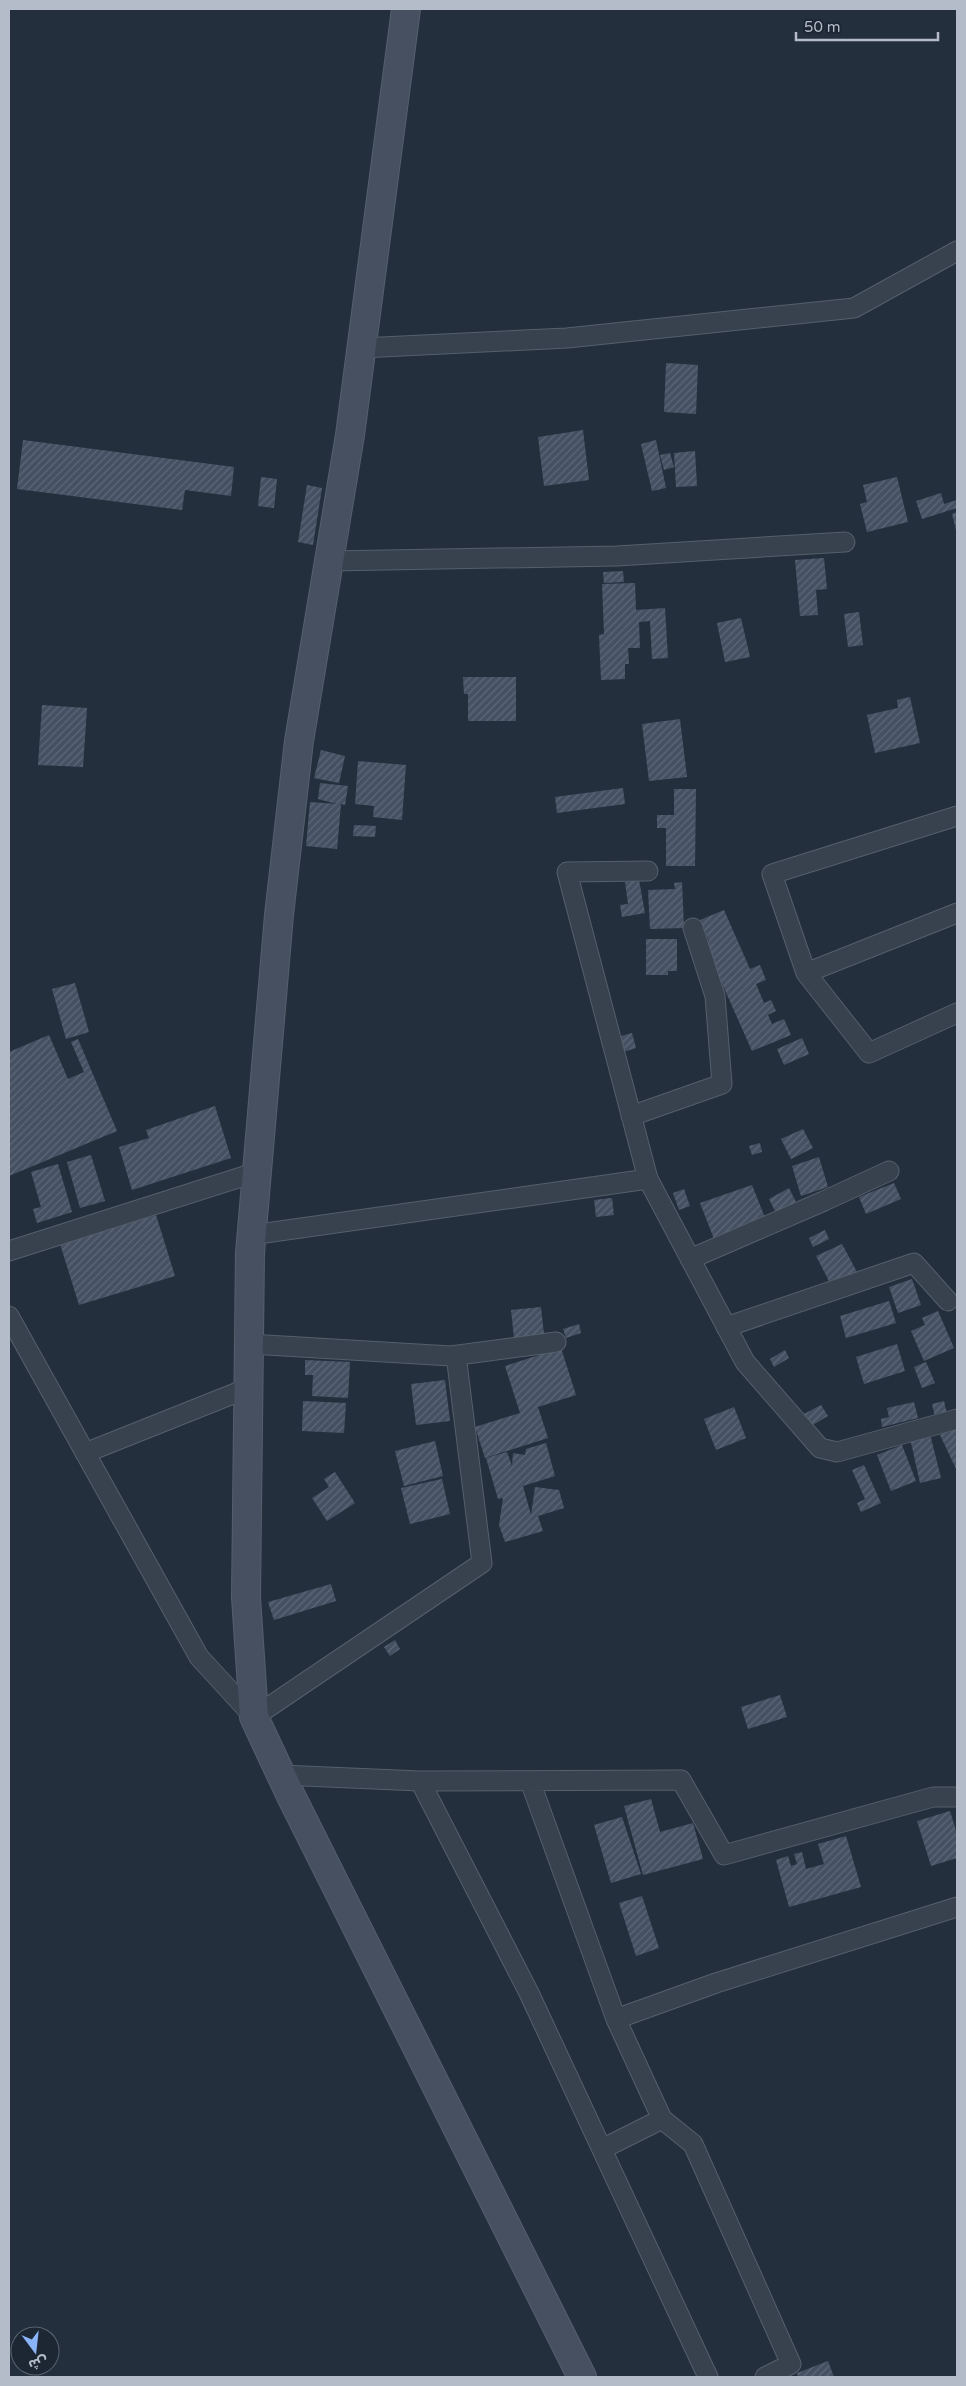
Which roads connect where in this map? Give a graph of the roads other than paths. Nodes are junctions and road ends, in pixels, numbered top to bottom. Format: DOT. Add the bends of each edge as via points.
graph roads {
  1 [pos="406,9"];
  2 [pos="957,251"];
  3 [pos="361,348"];
  4 [pos="845,542"];
  5 [pos="329,562"];
  6 [pos="957,816"];
  7 [pos="648,871"];
  8 [pos="957,913"];
  9 [pos="693,928"];
  10 [pos="806,973"];
  11 [pos="957,1013"];
  12 [pos="632,1116"];
  13 [pos="889,1171"];
  14 [pos="257,1172"];
  15 [pos="648,1179"];
  16 [pos="252,1235"];
  17 [pos="9,1251"];
  18 [pos="690,1258"];
  19 [pos="948,1301"];
  20 [pos="9,1316"];
  21 [pos="726,1327"];
  22 [pos="556,1342"];
  23 [pos="249,1344"];
  24 [pos="457,1363"];
  25 [pos="248,1388"];
  26 [pos="957,1419"];
  27 [pos="85,1454"];
  28 [pos="254,1717"];
  29 [pos="281,1775"];
  30 [pos="420,1781"];
  31 [pos="530,1781"];
  32 [pos="957,1797"];
  33 [pos="957,1907"];
  34 [pos="616,2019"];
  35 [pos="662,2119"];
  36 [pos="602,2149"];
  37 [pos="582,2377"];
  38 [pos="708,2377"];
  39 [pos="765,2377"];
  1 -- 3 [label="street"];
  2 -- 3 [label="street" via="854,308 567,338"];
  3 -- 5 [label="street"];
  4 -- 5 [label="street" via="617,556"];
  5 -- 14 [label="street" via="299,741 279,915"];
  6 -- 10 [label="street" via="772,874"];
  7 -- 12 [label="street" via="567,872"];
  8 -- 10 [label="street"];
  9 -- 12 [label="street" via="715,996 722,1084"];
  10 -- 11 [label="street" via="869,1053"];
  12 -- 15 [label="street"];
  13 -- 18 [label="street"];
  14 -- 16 [label="street"];
  14 -- 17 [label="street"];
  15 -- 16 [label="street"];
  15 -- 18 [label="street"];
  16 -- 23 [label="street"];
  18 -- 21 [label="street"];
  19 -- 21 [label="street" via="914,1263"];
  20 -- 27 [label="street"];
  21 -- 26 [label="street" via="745,1362 820,1448 837,1452"];
  22 -- 23 [label="street" via="451,1356"];
  23 -- 25 [label="street"];
  24 -- 28 [label="street" via="482,1563"];
  25 -- 27 [label="street"];
  25 -- 28 [label="street" via="246,1598"];
  27 -- 28 [label="street" via="198,1657"];
  28 -- 29 [label="street"];
  29 -- 30 [label="street"];
  29 -- 37 [label="street"];
  30 -- 31 [label="street"];
  30 -- 36 [label="street" via="529,1993"];
  31 -- 32 [label="street" via="681,1780 724,1855 933,1797"];
  31 -- 34 [label="street"];
  33 -- 34 [label="street" via="716,1983"];
  34 -- 35 [label="street"];
  35 -- 36 [label="street"];
  35 -- 39 [label="street" via="693,2144 792,2364"];
  36 -- 38 [label="street"];
}
